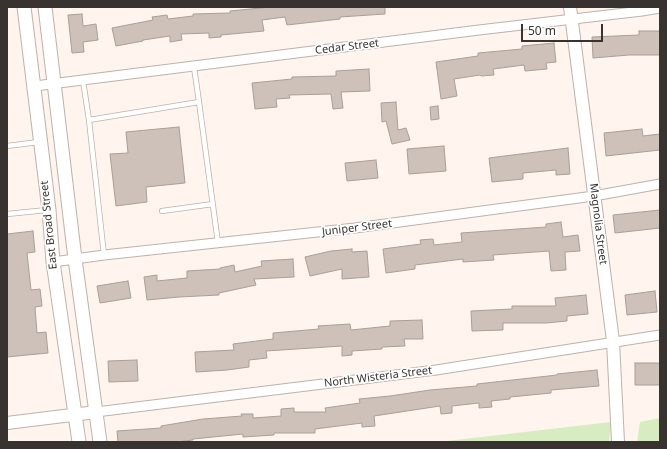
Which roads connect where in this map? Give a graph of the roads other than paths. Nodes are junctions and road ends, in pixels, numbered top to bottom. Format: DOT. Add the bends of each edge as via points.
graph roads {
  1 [pos="24,7"];
  2 [pos="45,7"];
  3 [pos="570,7"];
  4 [pos="660,8"];
  5 [pos="572,19"];
  6 [pos="194,67"];
  7 [pos="83,81"];
  8 [pos="54,84"];
  9 [pos="34,86"];
  10 [pos="199,102"];
  11 [pos="89,120"];
  12 [pos="40,142"];
  13 [pos="7,146"];
  14 [pos="660,184"];
  15 [pos="594,196"];
  16 [pos="213,204"];
  17 [pos="49,210"];
  18 [pos="162,211"];
  19 [pos="7,214"];
  20 [pos="218,243"];
  21 [pos="104,255"];
  22 [pos="75,259"];
  23 [pos="53,262"];
  24 [pos="660,334"];
  25 [pos="613,341"];
  26 [pos="96,412"];
  27 [pos="75,414"];
  28 [pos="7,423"];
  29 [pos="79,442"];
  30 [pos="100,442"];
  31 [pos="618,442"];
  1 -- 9 [label="main road, East Broad Street"];
  2 -- 8 [label="main road, East Broad Street"];
  3 -- 5 [label="street, Magnolia Street"];
  4 -- 5 [label="street, Cedar Street"];
  5 -- 6 [label="street, Cedar Street"];
  5 -- 15 [label="street, Magnolia Street"];
  6 -- 7 [label="street, Cedar Street"];
  6 -- 10 [label="lane"];
  7 -- 8 [label="street, Cedar Street"];
  7 -- 11 [label="lane"];
  8 -- 9 [label="street, Cedar Street"];
  8 -- 22 [label="main road, East Broad Street"];
  9 -- 12 [label="main road, East Broad Street"];
  10 -- 11 [label="lane"];
  10 -- 16 [label="lane"];
  11 -- 21 [label="lane"];
  12 -- 13 [label="lane"];
  12 -- 17 [label="main road, East Broad Street"];
  14 -- 15 [label="street, Juniper Street"];
  15 -- 20 [label="street, Juniper Street" via="355,228"];
  15 -- 25 [label="street, Magnolia Street"];
  16 -- 18 [label="lane"];
  16 -- 20 [label="lane"];
  17 -- 19 [label="lane"];
  17 -- 23 [label="main road, East Broad Street"];
  20 -- 21 [label="street, Juniper Street"];
  21 -- 22 [label="street, Juniper Street"];
  22 -- 23 [label="street, Juniper Street"];
  22 -- 26 [label="main road, East Broad Street"];
  23 -- 27 [label="main road, East Broad Street"];
  24 -- 25 [label="street, North Wisteria Street"];
  25 -- 26 [label="street, North Wisteria Street" via="436,370"];
  25 -- 31 [label="street, Magnolia Street"];
  26 -- 27 [label="street"];
  26 -- 30 [label="main road, East Broad Street"];
  27 -- 28 [label="street"];
  27 -- 29 [label="main road, East Broad Street"];
}
